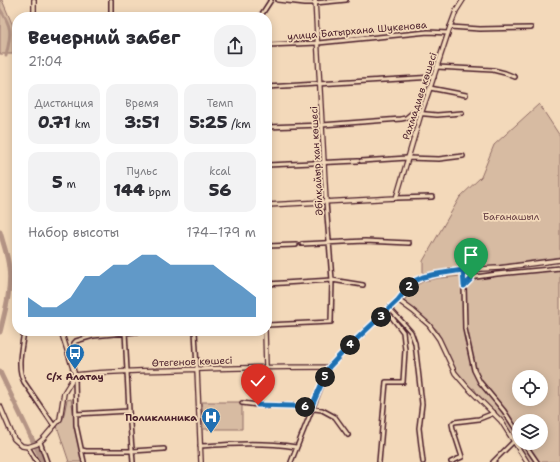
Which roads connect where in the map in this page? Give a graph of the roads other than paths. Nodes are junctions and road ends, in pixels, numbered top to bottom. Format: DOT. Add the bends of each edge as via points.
graph roads {
  1 [pos="34,0"];
  2 [pos="111,0"];
  3 [pos="271,0"];
  4 [pos="278,0"];
  5 [pos="346,0"];
  6 [pos="462,0"];
  7 [pos="315,2"];
  8 [pos="34,12"];
  9 [pos="112,12"];
  10 [pos="263,12"];
  11 [pos="450,28"];
  12 [pos="531,28"];
  13 [pos="448,33"];
  14 [pos="318,43"];
  15 [pos="272,45"];
  16 [pos="437,67"];
  17 [pos="434,77"];
  18 [pos="515,77"];
  19 [pos="320,84"];
  20 [pos="272,87"];
  21 [pos="430,88"];
  22 [pos="466,95"];
  23 [pos="462,113"];
  24 [pos="420,114"];
  25 [pos="322,125"];
  26 [pos="272,127"];
  27 [pos="463,156"];
  28 [pos="407,158"];
  29 [pos="324,162"];
  30 [pos="272,165"];
  31 [pos="432,197"];
  32 [pos="396,198"];
  33 [pos="326,202"];
  34 [pos="272,204"];
  35 [pos="329,243"];
  36 [pos="409,243"];
  37 [pos="302,244"];
  38 [pos="296,245"];
  39 [pos="272,246"];
  40 [pos="560,260"];
  41 [pos="560,268"];
  42 [pos="463,270"];
  43 [pos="332,280"];
  44 [pos="272,284"];
  45 [pos="363,284"];
  46 [pos="464,286"];
  47 [pos="398,300"];
  48 [pos="388,310"];
  49 [pos="272,325"];
  50 [pos="23,336"];
  51 [pos="63,336"];
  52 [pos="93,336"];
  53 [pos="125,336"];
  54 [pos="195,336"];
  55 [pos="265,336"];
  56 [pos="72,366"];
  57 [pos="266,367"];
  58 [pos="329,367"];
  59 [pos="197,369"];
  60 [pos="127,371"];
  61 [pos="75,375"];
  62 [pos="242,404"];
  63 [pos="0,406"];
  64 [pos="311,408"];
  65 [pos="129,411"];
  66 [pos="494,413"];
  67 [pos="76,414"];
  68 [pos="512,423"];
  69 [pos="54,426"];
  70 [pos="348,435"];
  71 [pos="512,438"];
  72 [pos="38,443"];
  73 [pos="512,443"];
  74 [pos="30,446"];
  75 [pos="200,446"];
  76 [pos="296,447"];
  77 [pos="164,449"];
  78 [pos="82,450"];
  79 [pos="520,450"];
  80 [pos="529,450"];
  81 [pos="132,451"];
  82 [pos="37,462"];
  83 [pos="47,462"];
  84 [pos="84,462"];
  85 [pos="133,462"];
  86 [pos="201,462"];
  87 [pos="290,462"];
  88 [pos="379,462"];
  89 [pos="423,462"];
  90 [pos="451,462"];
  91 [pos="493,462"];
  92 [pos="527,462"];
  93 [pos="537,462"];
  1 -- 8 [label="street"];
  2 -- 9 [label="street"];
  3 -- 10 [label="street"];
  4 -- 7 [label="street"];
  5 -- 7 [label="street"];
  6 -- 11 [label="street, Рахмадиев көшесі"];
  7 -- 14 [label="street, Әбілқайыр хан көшесі"];
  11 -- 12 [label="street"];
  11 -- 13 [label="street, Рахмадиев көшесі"];
  13 -- 14 [label="street, улица Батырхана Шукенова" via="428,32"];
  13 -- 16 [label="street, Рахмадиев көшесі"];
  14 -- 15 [label="street, улица Батырхана Шукенова"];
  14 -- 19 [label="street, Әбілқайыр хан көшесі"];
  16 -- 17 [label="street, Рахмадиев көшесі"];
  16 -- 18 [label="street" via="492,70"];
  17 -- 19 [label="street"];
  17 -- 21 [label="street, Рахмадиев көшесі"];
  19 -- 20 [label="street"];
  19 -- 25 [label="street, Әбілқайыр хан көшесі"];
  21 -- 22 [label="street"];
  21 -- 24 [label="street, Рахмадиев көшесі"];
  23 -- 24 [label="street"];
  24 -- 25 [label="street" via="412,114 401,119"];
  24 -- 28 [label="street, Рахмадиев көшесі"];
  25 -- 26 [label="street"];
  25 -- 29 [label="street, Әбілқайыр хан көшесі"];
  27 -- 28 [label="street" via="439,159"];
  28 -- 29 [label="street"];
  28 -- 32 [label="street, Рахмадиев көшесі"];
  29 -- 30 [label="street"];
  29 -- 33 [label="street, Әбілқайыр хан көшесі"];
  31 -- 32 [label="street"];
  32 -- 33 [label="street"];
  33 -- 34 [label="street"];
  33 -- 35 [label="street, Әбілқайыр хан көшесі"];
  35 -- 36 [label="street"];
  35 -- 37 [label="street"];
  35 -- 43 [label="street, Әбілқайыр хан көшесі"];
  38 -- 39 [label="street"];
  40 -- 42 [label="street"];
  41 -- 46 [label="street" via="476,277"];
  42 -- 46 [label="street"];
  42 -- 47 [label="street" via="414,281"];
  43 -- 44 [label="street"];
  43 -- 45 [label="street"];
  43 -- 49 [label="street, Әбілқайыр хан көшесі" via="331,322"];
  46 -- 68 [label="street" via="465,328 474,370 480,382"];
  47 -- 48 [label="street"];
  47 -- 66 [label="street" via="429,325 439,339 455,373"];
  48 -- 58 [label="street"];
  48 -- 88 [label="street" via="403,332 405,350 403,382 386,382"];
  48 -- 89 [label="street" via="411,332 415,343 422,404 419,428"];
  50 -- 69 [label="street" via="21,376"];
  51 -- 56 [label="street"];
  52 -- 56 [label="street" via="74,343"];
  53 -- 60 [label="street"];
  54 -- 59 [label="street"];
  55 -- 57 [label="street"];
  56 -- 61 [label="street"];
  57 -- 58 [label="street, Өтегенов көшесі"];
  57 -- 59 [label="street, Өтегенов көшесі"];
  58 -- 64 [label="street"];
  59 -- 60 [label="street, Өтегенов көшесі"];
  59 -- 75 [label="street"];
  60 -- 61 [label="street, Өтегенов көшесі"];
  60 -- 65 [label="street"];
  61 -- 67 [label="street"];
  61 -- 69 [label="street" via="64,393 60,419"];
  62 -- 64 [label="street"];
  63 -- 74 [label="street" via="14,439 22,446"];
  64 -- 70 [label="street" via="335,417"];
  64 -- 76 [label="street"];
  65 -- 67 [label="street"];
  65 -- 81 [label="street"];
  66 -- 71 [label="street"];
  66 -- 90 [label="street" via="479,419 452,424 462,457"];
  67 -- 78 [label="street"];
  69 -- 72 [label="street"];
  72 -- 74 [label="street"];
  72 -- 83 [label="street"];
  73 -- 91 [label="street"];
  74 -- 82 [label="street"];
  75 -- 76 [label="street" via="244,443"];
  75 -- 86 [label="street"];
  76 -- 87 [label="street"];
  77 -- 81 [label="street"];
  78 -- 81 [label="street"];
  78 -- 84 [label="street"];
  79 -- 92 [label="street"];
  80 -- 93 [label="street"];
  81 -- 85 [label="street"];
}
